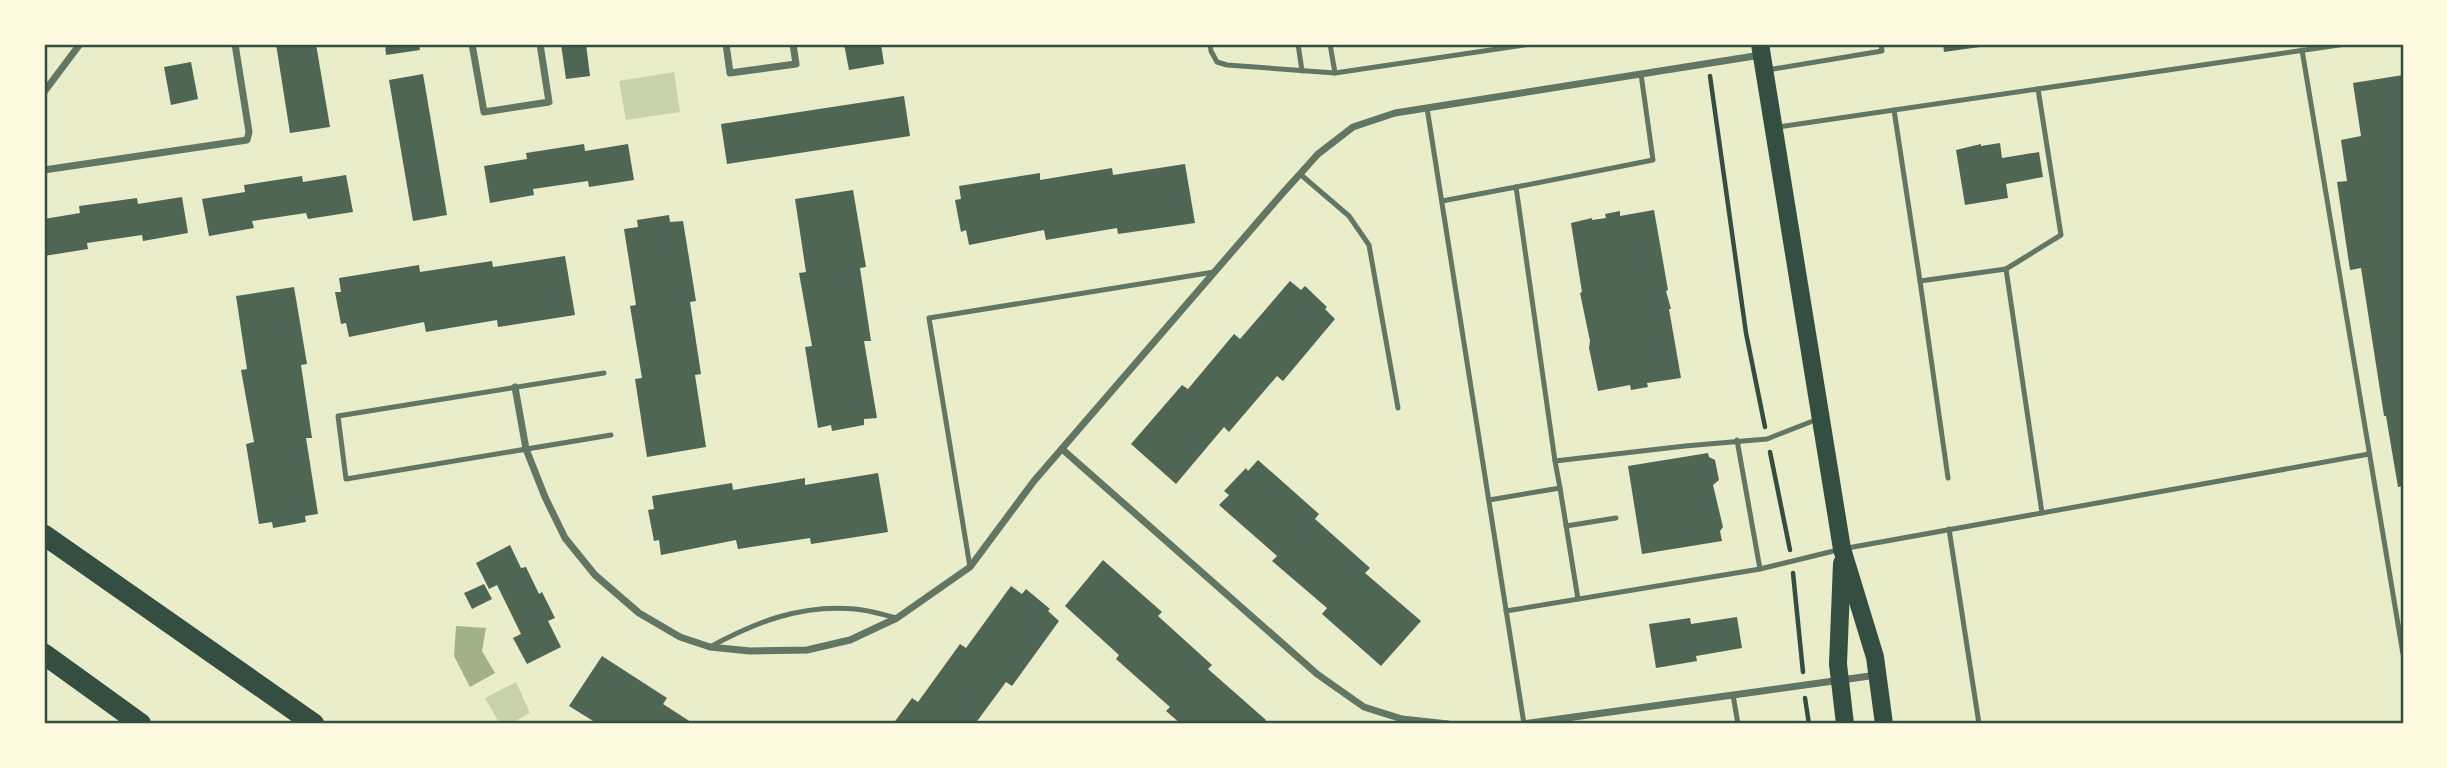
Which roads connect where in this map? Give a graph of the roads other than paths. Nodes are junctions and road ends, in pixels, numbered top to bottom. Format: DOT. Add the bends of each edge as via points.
graph roads {
  1 [pos="80,44"];
  2 [pos="235,44"];
  3 [pos="472,44"];
  4 [pos="540,44"];
  5 [pos="726,44"];
  6 [pos="793,44"];
  7 [pos="1210,44"];
  8 [pos="1298,44"];
  9 [pos="1330,44"];
  10 [pos="1531,44"];
  11 [pos="1881,44"];
  12 [pos="2346,44"];
  13 [pos="2302,50"];
  14 [pos="1762,56"];
  15 [pos="1302,71"];
  16 [pos="1335,73"];
  17 [pos="1641,74"];
  18 [pos="2038,89"];
  19 [pos="44,92"];
  20 [pos="1427,108"];
  21 [pos="1894,110"];
  22 [pos="1774,128"];
  23 [pos="44,170"];
  24 [pos="1300,174"];
  25 [pos="1516,187"];
  26 [pos="1442,201"];
  27 [pos="2006,269"];
  28 [pos="1214,272"];
  29 [pos="1920,281"];
  30 [pos="604,373"];
  31 [pos="516,387"];
  32 [pos="1398,408"];
  33 [pos="1821,418"];
  34 [pos="611,435"];
  35 [pos="1737,440"];
  36 [pos="526,449"];
  37 [pos="1062,449"];
  38 [pos="2370,454"];
  39 [pos="1555,461"];
  40 [pos="1948,478"];
  41 [pos="1559,488"];
  42 [pos="1489,500"];
  43 [pos="2042,513"];
  44 [pos="1616,518"];
  45 [pos="1566,526"];
  46 [pos="1949,529"];
  47 [pos="44,535"];
  48 [pos="1842,549"];
  49 [pos="970,567"];
  50 [pos="1760,569"];
  51 [pos="1578,599"];
  52 [pos="1506,611"];
  53 [pos="897,618"];
  54 [pos="710,648"];
  55 [pos="44,654"];
  56 [pos="2403,654"];
  57 [pos="1878,675"];
  58 [pos="1840,679"];
  59 [pos="1734,695"];
  60 [pos="1584,720"];
  61 [pos="141,724"];
  62 [pos="314,724"];
  63 [pos="1448,724"];
  64 [pos="1523,724"];
  65 [pos="1738,724"];
  66 [pos="1845,724"];
  67 [pos="1884,724"];
  68 [pos="1979,724"];
  1 -- 19 [label="street"];
  2 -- 23 [label="street" via="247,140"];
  3 -- 4 [label="street" via="484,112 549,102"];
  5 -- 6 [label="street" via="730,73 796,64"];
  7 -- 15 [label="lane" via="1217,62 1227,65"];
  8 -- 15 [label="lane"];
  9 -- 16 [label="lane"];
  10 -- 16 [label="lane"];
  11 -- 14 [label="lane" via="1882,51"];
  12 -- 13 [label="lane"];
  13 -- 18 [label="lane"];
  13 -- 38 [label="lane"];
  14 -- 17 [label="street"];
  14 -- 22 [label="main road"];
  15 -- 16 [label="lane"];
  17 -- 20 [label="street"];
  17 -- 25 [label="lane" via="1653,160"];
  18 -- 21 [label="lane"];
  18 -- 27 [label="lane" via="2061,235"];
  20 -- 24 [label="street" via="1353,127"];
  20 -- 26 [label="lane"];
  21 -- 22 [label="lane"];
  21 -- 29 [label="lane"];
  22 -- 33 [label="main road"];
  24 -- 28 [label="street"];
  24 -- 32 [label="lane" via="1349,216 1369,245"];
  25 -- 26 [label="lane"];
  25 -- 39 [label="lane"];
  26 -- 42 [label="lane"];
  27 -- 29 [label="lane"];
  27 -- 43 [label="lane"];
  28 -- 37 [label="street"];
  28 -- 49 [label="lane" via="929,318"];
  29 -- 40 [label="lane"];
  30 -- 31 [label="lane"];
  31 -- 36 [label="street"];
  31 -- 36 [label="lane" via="338,416 346,479"];
  33 -- 35 [label="lane" via="1767,439"];
  33 -- 48 [label="main road"];
  34 -- 36 [label="lane"];
  35 -- 39 [label="lane"];
  35 -- 50 [label="lane"];
  36 -- 54 [label="street" via="565,538 594,575 639,613"];
  37 -- 49 [label="street"];
  37 -- 63 [label="street" via="1317,674 1364,707 1402,719"];
  38 -- 43 [label="lane"];
  38 -- 56 [label="lane"];
  39 -- 41 [label="lane"];
  41 -- 42 [label="lane"];
  41 -- 45 [label="lane"];
  42 -- 52 [label="lane"];
  43 -- 46 [label="lane"];
  44 -- 45 [label="lane"];
  45 -- 51 [label="lane"];
  46 -- 48 [label="lane"];
  46 -- 68 [label="lane"];
  47 -- 62 [label="highway"];
  48 -- 50 [label="lane"];
  48 -- 57 [label="main road"];
  48 -- 58 [label="main road"];
  49 -- 53 [label="street"];
  50 -- 51 [label="lane"];
  51 -- 52 [label="lane"];
  52 -- 64 [label="lane"];
  53 -- 54 [label="street" via="850,640 807,650"];
  53 -- 54 [label="lane" via="855,609 784,614"];
  55 -- 61 [label="highway"];
  57 -- 58 [label="street"];
  57 -- 67 [label="main road"];
  58 -- 59 [label="street"];
  58 -- 66 [label="main road"];
  59 -- 60 [label="street"];
  59 -- 65 [label="lane"];
  60 -- 64 [label="street"];
}
